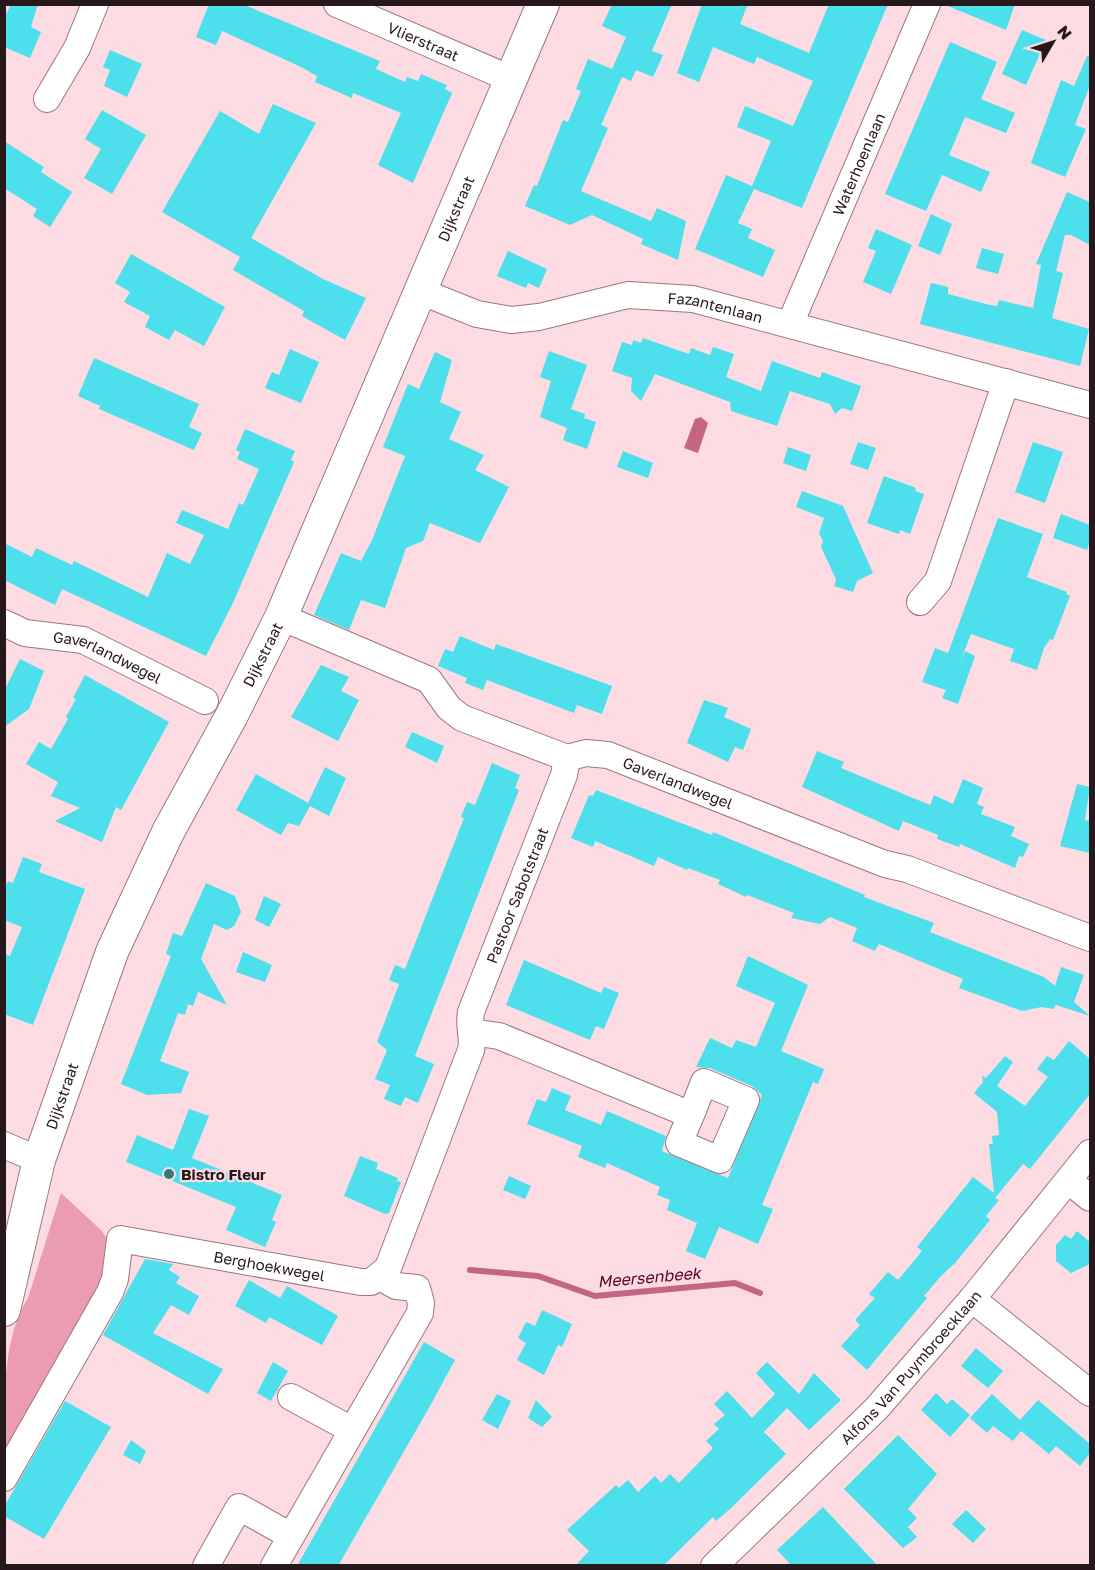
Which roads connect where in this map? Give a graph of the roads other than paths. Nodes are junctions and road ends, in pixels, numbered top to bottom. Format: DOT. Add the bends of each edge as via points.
graph roads {
  1 [pos="95,4"];
  2 [pos="337,4"];
  3 [pos="543,4"];
  4 [pos="927,4"];
  5 [pos="511,79"];
  6 [pos="46,99"];
  7 [pos="422,292"];
  8 [pos="790,324"];
  9 [pos="1006,382"];
  10 [pos="1090,405"];
  11 [pos="920,602"];
  12 [pos="281,616"];
  13 [pos="4,623"];
  14 [pos="205,701"];
  15 [pos="567,758"];
  16 [pos="1090,938"];
  17 [pos="471,1032"];
  18 [pos="691,1115"];
  19 [pos="4,1145"];
  20 [pos="1090,1154"];
  21 [pos="39,1160"];
  22 [pos="1069,1181"];
  23 [pos="1090,1198"];
  24 [pos="380,1277"];
  25 [pos="972,1299"];
  26 [pos="4,1310"];
  27 [pos="1090,1393"];
  28 [pos="291,1397"];
  29 [pos="352,1430"];
  30 [pos="4,1478"];
  31 [pos="291,1536"];
  32 [pos="206,1566"];
  33 [pos="274,1566"];
  34 [pos="714,1566"];
  1 -- 6 [label="street" via="77,48"];
  2 -- 5 [label="street, Vlierstraat"];
  3 -- 5 [label="main road, Dijkstraat"];
  4 -- 8 [label="street, Waterhoenlaan"];
  5 -- 7 [label="main road, Dijkstraat"];
  7 -- 8 [label="street, Fazantenlaan" via="477,314 511,320 559,313 628,295 693,299"];
  7 -- 12 [label="main road, Dijkstraat"];
  8 -- 9 [label="street, Fazantenlaan"];
  9 -- 10 [label="street, Fazantenlaan"];
  9 -- 11 [label="street" via="938,581"];
  12 -- 15 [label="street, Gaverlandwegel" via="429,680 449,708 462,718"];
  12 -- 21 [label="main road, Dijkstraat" via="168,832 112,952"];
  13 -- 14 [label="street, Gaverlandwegel" via="25,633 83,640"];
  15 -- 16 [label="street, Gaverlandwegel" via="586,753 608,755 885,864"];
  15 -- 17 [label="street, Pastoor Sabotstraat" via="564,775 471,1012"];
  17 -- 18 [label="street" via="499,1036"];
  17 -- 24 [label="street, Pastoor Sabotstraat" via="471,1050 388,1268"];
  19 -- 21 [label="street"];
  20 -- 22 [label="street, Alfons Van Puymbroecklaan"];
  21 -- 26 [label="main road, Dijkstraat"];
  22 -- 23 [label="street"];
  22 -- 25 [label="street, Alfons Van Puymbroecklaan"];
  24 -- 29 [label="street, Berghoekwegel" via="396,1286 417,1288 420,1313"];
  24 -- 30 [label="street, Berghoekwegel" via="361,1282 120,1239 110,1292"];
  25 -- 27 [label="street"];
  25 -- 34 [label="street, Alfons Van Puymbroecklaan" via="876,1408"];
  28 -- 29 [label="street"];
  29 -- 31 [label="street"];
  31 -- 32 [label="street" via="239,1507"];
  31 -- 33 [label="street"];
}
